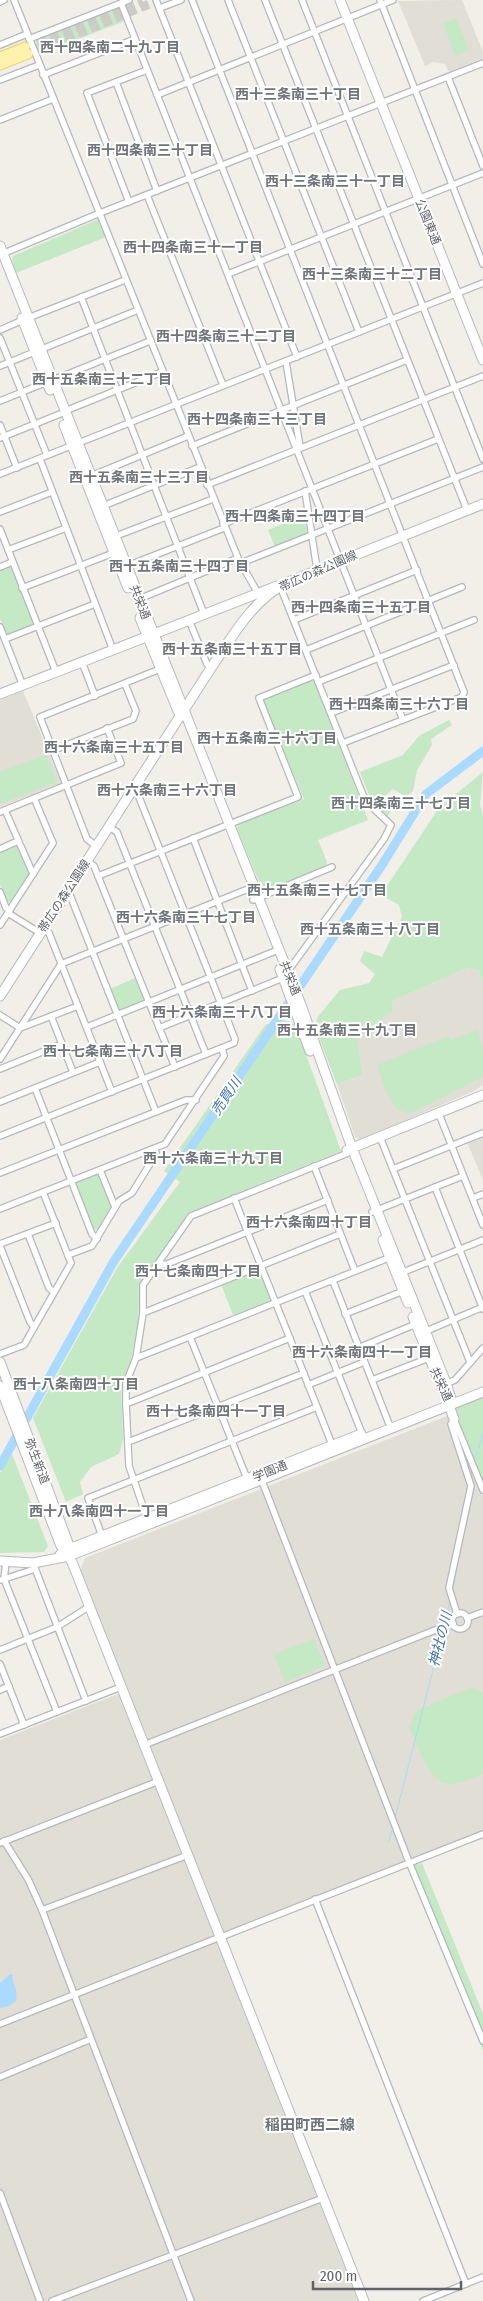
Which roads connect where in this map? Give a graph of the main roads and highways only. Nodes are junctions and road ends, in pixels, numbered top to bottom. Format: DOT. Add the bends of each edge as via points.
graph roads {
  1 [pos="0,57"];
  2 [pos="0,65"];
  1 -- 2 [label="main road" via="27,44"];
}
